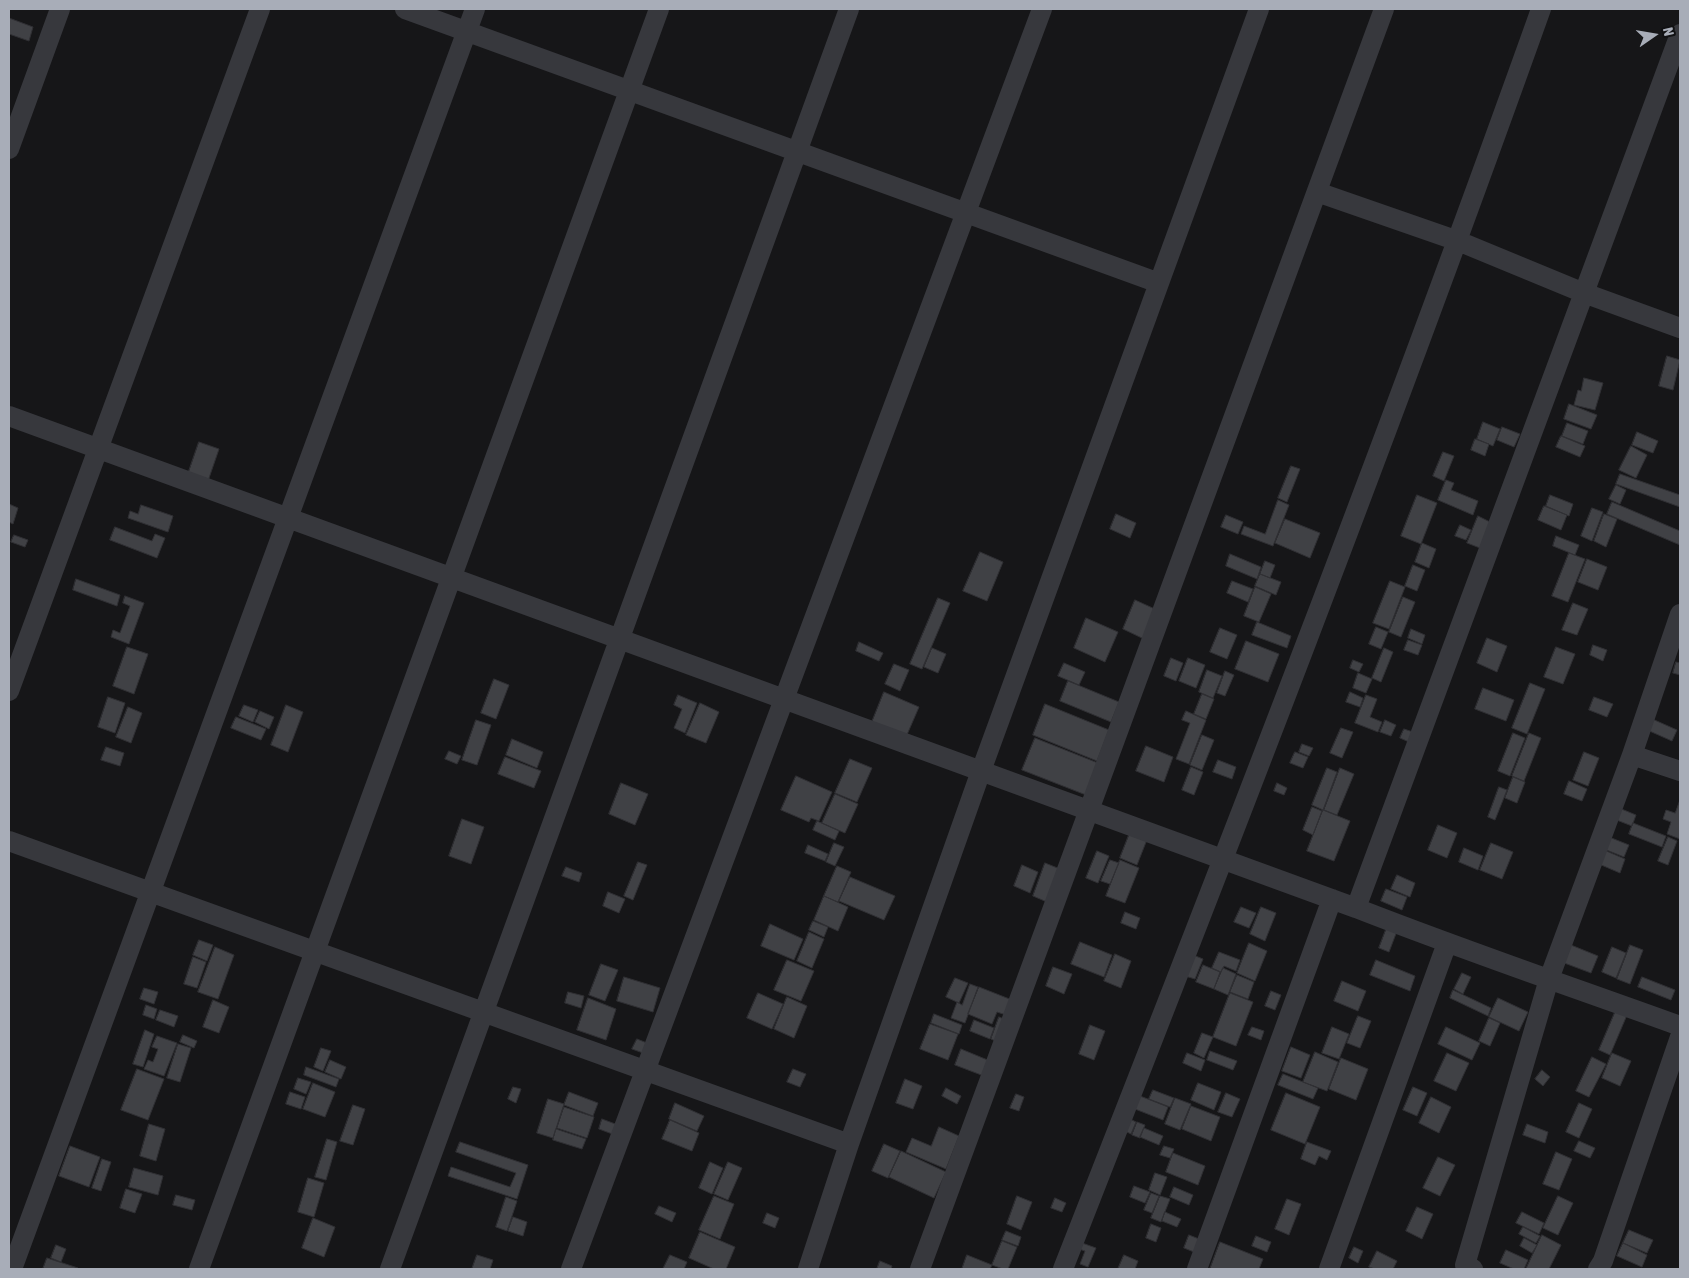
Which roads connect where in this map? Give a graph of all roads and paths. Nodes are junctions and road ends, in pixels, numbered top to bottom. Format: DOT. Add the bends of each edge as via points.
graph roads {
  1 [pos="60,9"];
  2 [pos="260,9"];
  3 [pos="405,9"];
  4 [pos="474,9"];
  5 [pos="659,9"];
  6 [pos="849,9"];
  7 [pos="1042,9"];
  8 [pos="1259,9"];
  9 [pos="1384,9"];
  10 [pos="1541,9"];
  11 [pos="466,31"];
  12 [pos="1680,34"];
  13 [pos="629,90"];
  14 [pos="9,149"];
  15 [pos="797,152"];
  16 [pos="1317,192"];
  17 [pos="966,213"];
  18 [pos="1458,241"];
  19 [pos="1159,283"];
  20 [pos="1584,293"];
  21 [pos="1680,328"];
  22 [pos="9,416"];
  23 [pos="98,449"];
  24 [pos="287,518"];
  25 [pos="451,578"];
  26 [pos="1680,614"];
  27 [pos="619,639"];
  28 [pos="9,690"];
  29 [pos="784,699"];
  30 [pos="1632,756"];
  31 [pos="981,771"];
  32 [pos="1680,771"];
  33 [pos="1089,811"];
  34 [pos="9,841"];
  35 [pos="1223,860"];
  36 [pos="150,892"];
  37 [pos="1332,899"];
  38 [pos="1356,908"];
  39 [pos="1447,944"];
  40 [pos="315,952"];
  41 [pos="1550,979"];
  42 [pos="484,1013"];
  43 [pos="1680,1026"];
  44 [pos="1680,1037"];
  45 [pos="645,1071"];
  46 [pos="848,1144"];
  47 [pos="12,1269"];
  48 [pos="199,1269"];
  49 [pos="390,1269"];
  50 [pos="571,1269"];
  51 [pos="808,1269"];
  52 [pos="920,1269"];
  53 [pos="1063,1269"];
  54 [pos="1197,1269"];
  55 [pos="1329,1269"];
  56 [pos="1474,1269"];
  57 [pos="1598,1269"];
  1 -- 14 [label="street"];
  2 -- 23 [label="street"];
  3 -- 11 [label="street"];
  4 -- 11 [label="street"];
  5 -- 13 [label="street"];
  6 -- 15 [label="street"];
  7 -- 17 [label="street"];
  8 -- 19 [label="street"];
  9 -- 16 [label="street"];
  10 -- 18 [label="street"];
  11 -- 13 [label="street"];
  11 -- 24 [label="street"];
  12 -- 20 [label="street"];
  13 -- 15 [label="street"];
  13 -- 25 [label="street"];
  15 -- 17 [label="street"];
  15 -- 27 [label="street"];
  16 -- 18 [label="street"];
  16 -- 33 [label="street"];
  17 -- 19 [label="street"];
  17 -- 29 [label="street"];
  18 -- 20 [label="street"];
  18 -- 35 [label="street"];
  19 -- 31 [label="street"];
  20 -- 21 [label="street"];
  20 -- 38 [label="street"];
  22 -- 23 [label="street"];
  23 -- 24 [label="street"];
  23 -- 28 [label="street"];
  24 -- 25 [label="street"];
  24 -- 36 [label="street"];
  25 -- 27 [label="street"];
  25 -- 40 [label="street"];
  26 -- 30 [label="street"];
  27 -- 29 [label="street"];
  27 -- 42 [label="street"];
  29 -- 31 [label="street"];
  29 -- 45 [label="street"];
  30 -- 32 [label="street"];
  30 -- 41 [label="street"];
  31 -- 33 [label="street"];
  31 -- 46 [label="street"];
  33 -- 35 [label="street"];
  33 -- 52 [label="street"];
  34 -- 36 [label="street"];
  35 -- 37 [label="street"];
  35 -- 53 [label="street"];
  36 -- 40 [label="street"];
  36 -- 47 [label="street"];
  37 -- 38 [label="street"];
  37 -- 54 [label="street"];
  38 -- 39 [label="street"];
  39 -- 41 [label="street"];
  39 -- 55 [label="street"];
  40 -- 42 [label="street"];
  40 -- 48 [label="street"];
  41 -- 43 [label="street"];
  41 -- 56 [label="street" via="1465,1265"];
  42 -- 45 [label="street"];
  42 -- 49 [label="street"];
  44 -- 57 [label="street"];
  45 -- 46 [label="street"];
  45 -- 50 [label="street"];
  46 -- 51 [label="street"];
}
